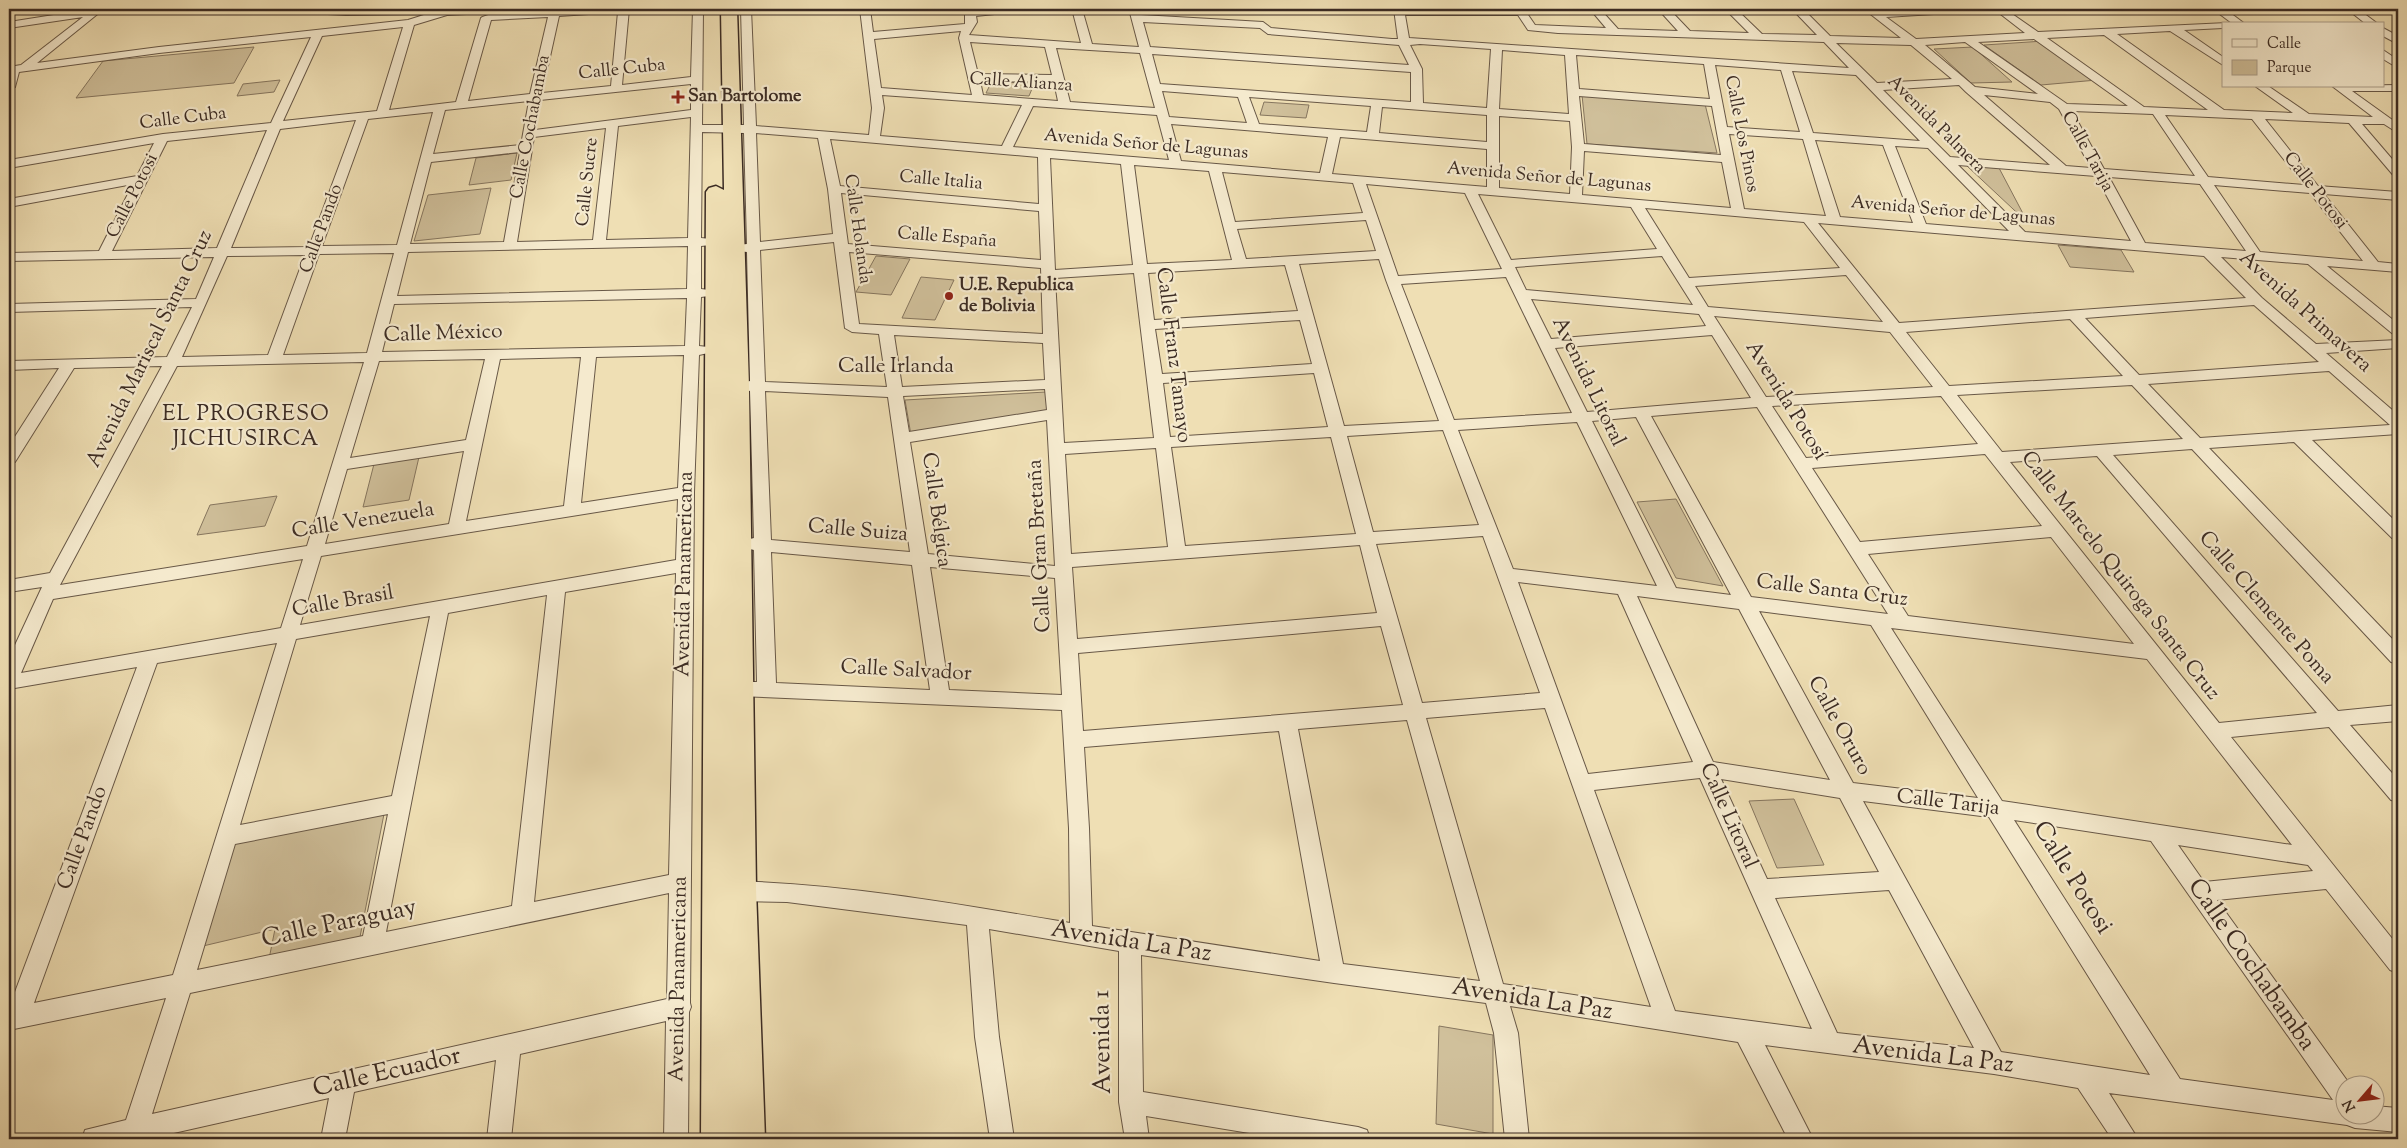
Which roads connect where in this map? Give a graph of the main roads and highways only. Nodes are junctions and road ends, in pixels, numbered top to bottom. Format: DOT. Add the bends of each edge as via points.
graph roads {
  1 [pos="715,9"];
  2 [pos="729,9"];
  3 [pos="718,125"];
  4 [pos="725,244"];
  5 [pos="730,891"];
  6 [pos="719,1139"];
  7 [pos="747,1139"];
  1 -- 3 [label="highway, Avenida Panamericana"];
  2 -- 3 [label="highway, Avenida Panamericana"];
  3 -- 4 [label="highway, Avenida Panamericana"];
  4 -- 5 [label="highway, Avenida Panamericana" via="748,386 750,544 738,689"];
  4 -- 5 [label="highway, Avenida Panamericana" via="705,293 704,350"];
  5 -- 6 [label="highway, Avenida Panamericana"];
  5 -- 7 [label="highway, Avenida Panamericana"];
}
